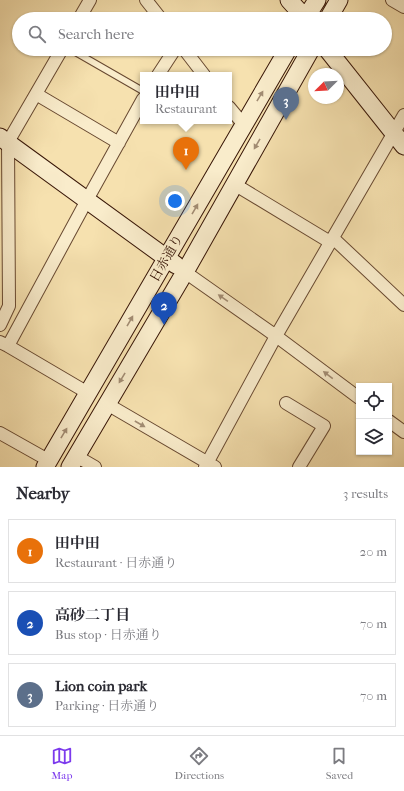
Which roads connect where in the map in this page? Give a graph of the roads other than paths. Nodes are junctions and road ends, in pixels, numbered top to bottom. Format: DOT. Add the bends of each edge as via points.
graph roads {
  1 [pos="90,0"];
  2 [pos="146,0"];
  3 [pos="289,0"];
  4 [pos="317,0"];
  5 [pos="339,0"];
  6 [pos="392,0"];
  7 [pos="404,7"];
  8 [pos="83,12"];
  9 [pos="155,12"];
  10 [pos="299,12"];
  11 [pos="309,12"];
  12 [pos="332,12"];
  13 [pos="58,56"];
  14 [pos="82,56"];
  15 [pos="170,56"];
  16 [pos="189,56"];
  17 [pos="284,56"];
  18 [pos="307,56"];
  19 [pos="333,56"];
  20 [pos="160,72"];
  21 [pos="202,72"];
  22 [pos="140,89"];
  23 [pos="36,94"];
  24 [pos="140,105"];
  25 [pos="232,110"];
  26 [pos="404,115"];
  27 [pos="244,124"];
  28 [pos="399,140"];
  29 [pos="3,143"];
  30 [pos="119,143"];
  31 [pos="234,184"];
  32 [pos="87,200"];
  33 [pos="332,240"];
  34 [pos="167,258"];
  35 [pos="185,272"];
  36 [pos="404,305"];
  37 [pos="0,325"];
  38 [pos="276,336"];
  39 [pos="4,344"];
  40 [pos="88,393"];
  41 [pos="356,396"];
  42 [pos="286,403"];
  43 [pos="106,404"];
  44 [pos="392,423"];
  45 [pos="404,432"];
  46 [pos="0,433"];
  47 [pos="73,462"];
  48 [pos="47,464"];
  49 [pos="209,466"];
  50 [pos="95,467"];
  51 [pos="299,467"];
  1 -- 8 [label="street"];
  2 -- 9 [label="street"];
  3 -- 10 [label="main road"];
  4 -- 11 [label="main road"];
  5 -- 12 [label="main road"];
  6 -- 7 [label="street"];
  13 -- 23 [label="street"];
  14 -- 22 [label="lane"];
  15 -- 20 [label="street"];
  16 -- 21 [label="street"];
  27 -- 17 [label="main road, 日赤通り, one-way"];
  18 -- 31 [label="main road, 日赤通り, one-way"];
  19 -- 28 [label="main road"];
  23 -- 29 [label="street"];
  23 -- 30 [label="street"];
  24 -- 30 [label="street"];
  25 -- 27 [label="street"];
  26 -- 28 [label="street"];
  34 -- 27 [label="main road, 日赤通り, one-way"];
  28 -- 33 [label="street"];
  29 -- 32 [label="main road"];
  29 -- 37 [label="street" via="9,306"];
  30 -- 32 [label="street"];
  31 -- 33 [label="street"];
  31 -- 35 [label="main road, 日赤通り"];
  32 -- 34 [label="main road"];
  32 -- 39 [label="street"];
  33 -- 36 [label="street"];
  33 -- 38 [label="street"];
  34 -- 35 [label="main road"];
  40 -- 34 [label="main road, 日赤通り, one-way"];
  38 -- 35 [label="street, one-way"];
  35 -- 43 [label="main road, 日赤通り, one-way"];
  41 -- 38 [label="street, one-way"];
  38 -- 49 [label="street"];
  39 -- 40 [label="street"];
  48 -- 40 [label="main road, 日赤通り, one-way"];
  42 -- 51 [label="street" via="324,426"];
  43 -- 47 [label="main road, 日赤通り"];
  43 -- 49 [label="street, one-way"];
  44 -- 45 [label="street"];
  46 -- 48 [label="street"];
  47 -- 50 [label="street"];
}
